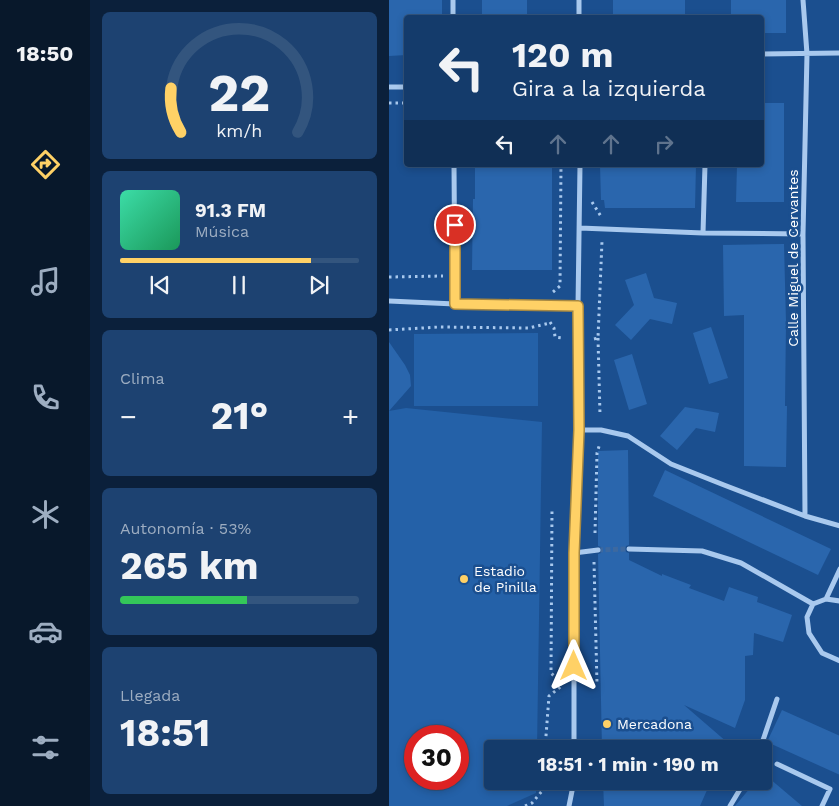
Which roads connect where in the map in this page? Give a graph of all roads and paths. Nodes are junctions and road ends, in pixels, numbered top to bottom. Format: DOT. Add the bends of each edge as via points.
graph roads {
  1 [pos="453,0"];
  2 [pos="579,0"];
  3 [pos="803,0"];
  4 [pos="453,15"];
  5 [pos="579,15"];
  6 [pos="839,53"];
  7 [pos="764,54"];
  8 [pos="807,54"];
  9 [pos="389,87"];
  10 [pos="404,87"];
  11 [pos="389,103"];
  12 [pos="404,103"];
  13 [pos="454,167"];
  14 [pos="561,167"];
  15 [pos="580,167"];
  16 [pos="705,167"];
  17 [pos="592,201"];
  18 [pos="602,218"];
  19 [pos="580,228"];
  20 [pos="703,233"];
  21 [pos="803,234"];
  22 [pos="602,235"];
  23 [pos="443,276"];
  24 [pos="389,277"];
  25 [pos="553,293"];
  26 [pos="389,301"];
  27 [pos="455,304"];
  28 [pos="578,306"];
  29 [pos="551,317"];
  30 [pos="550,323"];
  31 [pos="389,330"];
  32 [pos="563,338"];
  33 [pos="599,415"];
  34 [pos="579,430"];
  35 [pos="600,442"];
  36 [pos="552,508"];
  37 [pos="805,516"];
  38 [pos="839,526"];
  39 [pos="595,533"];
  40 [pos="629,549"];
  41 [pos="598,550"];
  42 [pos="574,553"];
  43 [pos="594,562"];
  44 [pos="839,569"];
  45 [pos="825,599"];
  46 [pos="839,601"];
  47 [pos="813,604"];
  48 [pos="839,661"];
  49 [pos="597,685"];
  50 [pos="777,699"];
  51 [pos="546,740"];
  52 [pos="573,740"];
  53 [pos="763,740"];
  54 [pos="777,764"];
  55 [pos="542,790"];
  56 [pos="572,790"];
  57 [pos="740,790"];
  58 [pos="525,806"];
  59 [pos="569,806"];
  60 [pos="730,806"];
  61 [pos="822,806"];
  1 -- 4 [label="street"];
  2 -- 5 [label="street"];
  3 -- 8 [label="street, Calle Miguel de Cervantes"];
  6 -- 8 [label="street"];
  7 -- 8 [label="street"];
  8 -- 21 [label="street, Calle Miguel de Cervantes"];
  9 -- 10 [label="street"];
  11 -- 12 [label="path"];
  13 -- 27 [label="street"];
  14 -- 25 [label="path" via="561,286"];
  15 -- 19 [label="street"];
  16 -- 20 [label="street"];
  17 -- 18 [label="path"];
  19 -- 20 [label="street"];
  19 -- 28 [label="street"];
  20 -- 21 [label="street"];
  21 -- 37 [label="street, Calle Miguel de Cervantes"];
  22 -- 33 [label="path" via="596,338"];
  23 -- 24 [label="path"];
  26 -- 27 [label="street"];
  27 -- 28 [label="street"];
  28 -- 34 [label="street"];
  29 -- 30 [label="path"];
  30 -- 31 [label="path" via="529,328"];
  30 -- 32 [label="path" via="555,336"];
  34 -- 37 [label="street" via="601,430 629,436 671,464"];
  34 -- 42 [label="street"];
  35 -- 39 [label="path"];
  36 -- 51 [label="path" via="551,674 563,685 549,696"];
  37 -- 38 [label="street"];
  40 -- 47 [label="street" via="702,552 741,562"];
  41 -- 42 [label="street"];
  42 -- 52 [label="street"];
  43 -- 49 [label="path"];
  44 -- 45 [label="street"];
  45 -- 46 [label="street"];
  45 -- 47 [label="street"];
  47 -- 48 [label="street" via="807,617 809,633 822,653"];
  50 -- 53 [label="street"];
  54 -- 61 [label="street" via="830,789"];
  55 -- 58 [label="path" via="532,803"];
  56 -- 59 [label="street"];
  57 -- 60 [label="street"];
}
